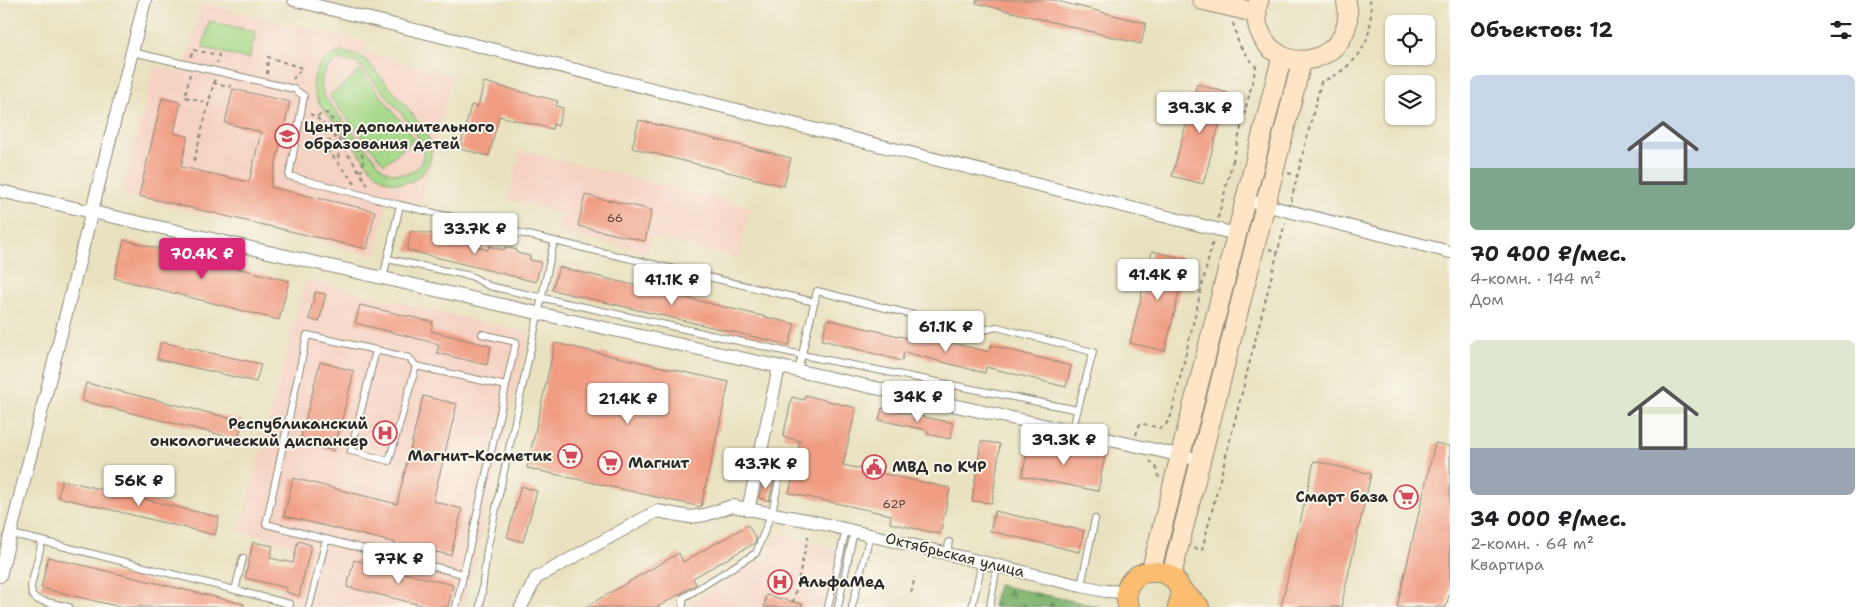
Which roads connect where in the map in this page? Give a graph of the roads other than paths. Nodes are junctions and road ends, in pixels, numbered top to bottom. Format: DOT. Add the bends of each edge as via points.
graph roads {
  1 [pos="145,0"];
  2 [pos="294,0"];
  3 [pos="1202,0"];
  4 [pos="1346,0"];
  5 [pos="1258,6"];
  6 [pos="132,52"];
  7 [pos="1282,56"];
  8 [pos="1302,60"];
  9 [pos="0,191"];
  10 [pos="1245,200"];
  11 [pos="400,205"];
  12 [pos="1265,205"];
  13 [pos="92,212"];
  14 [pos="1236,234"];
  15 [pos="554,241"];
  16 [pos="1450,252"];
  17 [pos="387,259"];
  18 [pos="383,278"];
  19 [pos="540,297"];
  20 [pos="815,302"];
  21 [pos="537,313"];
  22 [pos="482,334"];
  23 [pos="376,350"];
  24 [pos="802,355"];
  25 [pos="416,366"];
  26 [pos="780,367"];
  27 [pos="798,371"];
  28 [pos="506,386"];
  29 [pos="1078,410"];
  30 [pos="1072,431"];
  31 [pos="1180,455"];
  32 [pos="1201,460"];
  33 [pos="780,476"];
  34 [pos="748,510"];
  35 [pos="778,514"];
  36 [pos="1095,519"];
  37 [pos="850,530"];
  38 [pos="10,534"];
  39 [pos="870,535"];
  40 [pos="326,540"];
  41 [pos="42,541"];
  42 [pos="243,558"];
  43 [pos="982,562"];
  44 [pos="996,565"];
  45 [pos="1151,571"];
  46 [pos="463,574"];
  47 [pos="0,576"];
  48 [pos="1081,586"];
  49 [pos="235,590"];
  50 [pos="1176,591"];
  51 [pos="1128,600"];
  52 [pos="69,607"];
  53 [pos="289,607"];
  54 [pos="309,607"];
  55 [pos="456,607"];
  56 [pos="480,607"];
  57 [pos="521,607"];
  58 [pos="683,607"];
  59 [pos="828,607"];
  60 [pos="838,607"];
  61 [pos="852,607"];
  62 [pos="972,607"];
  63 [pos="990,607"];
  64 [pos="1199,607"];
  1 -- 6 [label="street"];
  2 -- 14 [label="street"];
  3 -- 5 [label="street" via="1236,8"];
  4 -- 8 [label="street" via="1346,31 1338,44 1326,54"];
  5 -- 7 [label="street" via="1261,34 1269,47"];
  6 -- 11 [label="lane" via="294,89 304,96 289,176"];
  6 -- 13 [label="street"];
  7 -- 8 [label="street"];
  7 -- 10 [label="street"];
  8 -- 12 [label="street"];
  9 -- 13 [label="street"];
  10 -- 12 [label="street"];
  10 -- 14 [label="street"];
  11 -- 15 [label="lane"];
  11 -- 17 [label="lane"];
  12 -- 16 [label="street"];
  12 -- 32 [label="street"];
  13 -- 18 [label="street"];
  13 -- 38 [label="street"];
  14 -- 31 [label="street"];
  15 -- 19 [label="lane"];
  15 -- 20 [label="lane"];
  17 -- 18 [label="lane"];
  17 -- 19 [label="lane" via="471,276 489,286"];
  18 -- 21 [label="street"];
  19 -- 21 [label="lane"];
  19 -- 24 [label="lane"];
  20 -- 24 [label="lane"];
  20 -- 29 [label="lane" via="818,291 980,331 997,327 1093,352"];
  21 -- 26 [label="street"];
  21 -- 56 [label="lane" via="487,550"];
  22 -- 28 [label="lane" via="516,342"];
  23 -- 25 [label="lane" via="409,358"];
  23 -- 25 [label="lane" via="351,451 389,461"];
  23 -- 40 [label="lane" via="307,335 266,524"];
  24 -- 27 [label="lane"];
  24 -- 29 [label="lane"];
  25 -- 28 [label="lane"];
  26 -- 27 [label="street"];
  26 -- 34 [label="street"];
  27 -- 30 [label="street"];
  28 -- 46 [label="lane"];
  29 -- 30 [label="lane"];
  30 -- 31 [label="street"];
  31 -- 32 [label="street"];
  31 -- 45 [label="street"];
  32 -- 50 [label="street" via="1179,544"];
  33 -- 35 [label="lane"];
  34 -- 35 [label="street, Октябрьская улица"];
  34 -- 57 [label="street, Октябрьская улица" via="732,506 690,517 657,511 536,578"];
  35 -- 37 [label="street, Октябрьская улица"];
  35 -- 58 [label="lane" via="756,553 683,598"];
  36 -- 48 [label="lane"];
  37 -- 39 [label="street, Октябрьская улица"];
  37 -- 59 [label="lane"];
  37 -- 60 [label="lane"];
  38 -- 41 [label="lane"];
  38 -- 47 [label="street"];
  39 -- 43 [label="street, Октябрьская улица" via="948,548"];
  39 -- 61 [label="lane"];
  40 -- 46 [label="lane"];
  40 -- 54 [label="lane"];
  41 -- 49 [label="lane"];
  41 -- 52 [label="lane" via="31,586 32,595 38,600"];
  42 -- 49 [label="lane"];
  43 -- 44 [label="street, Октябрьская улица"];
  43 -- 62 [label="lane"];
  44 -- 48 [label="street, Октябрьская улица"];
  44 -- 63 [label="lane"];
  45 -- 50 [label="main road" via="1158,571"];
  45 -- 51 [label="main road, Октябрьская улица" via="1137,576"];
  46 -- 55 [label="lane"];
  48 -- 51 [label="street, Октябрьская улица"];
  49 -- 53 [label="lane" via="290,604"];
  50 -- 64 [label="main road"];
}
